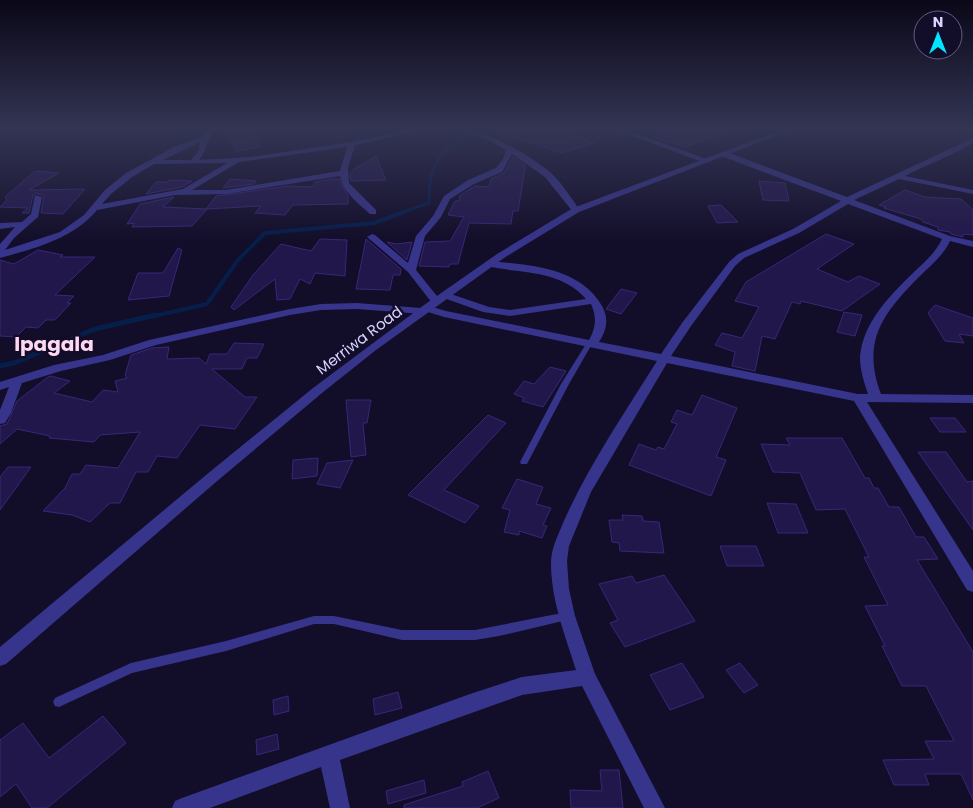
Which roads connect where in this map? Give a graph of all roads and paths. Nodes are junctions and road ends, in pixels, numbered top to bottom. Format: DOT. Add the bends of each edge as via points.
graph roads {
  1 [pos="142,168"];
  2 [pos="225,168"];
  3 [pos="344,168"];
  4 [pos="501,168"];
  5 [pos="537,168"];
  6 [pos="690,168"];
  7 [pos="761,168"];
  8 [pos="917,168"];
  9 [pos="342,173"];
  10 [pos="898,177"];
  11 [pos="973,192"];
  12 [pos="176,193"];
  13 [pos="38,197"];
  14 [pos="847,200"];
  15 [pos="94,208"];
  16 [pos="576,210"];
  17 [pos="373,212"];
  18 [pos="26,224"];
  19 [pos="0,226"];
  20 [pos="372,237"];
  21 [pos="947,238"];
  22 [pos="973,244"];
  23 [pos="0,250"];
  24 [pos="0,255"];
  25 [pos="490,264"];
  26 [pos="411,270"];
  27 [pos="593,301"];
  28 [pos="432,304"];
  29 [pos="590,345"];
  30 [pos="663,360"];
  31 [pos="17,381"];
  32 [pos="0,386"];
  33 [pos="858,398"];
  34 [pos="876,399"];
  35 [pos="973,399"];
  36 [pos="0,420"];
  37 [pos="524,462"];
  38 [pos="973,584"];
  39 [pos="567,616"];
  40 [pos="0,658"];
  41 [pos="587,677"];
  42 [pos="59,702"];
  43 [pos="329,755"];
  44 [pos="182,808"];
  45 [pos="340,808"];
  46 [pos="655,808"];
  1 -- 15 [label="street" via="119,182"];
  2 -- 12 [label="street" via="195,186"];
  3 -- 9 [label="street"];
  4 -- 26 [label="street" via="447,198 421,236"];
  5 -- 16 [label="street" via="548,175"];
  6 -- 16 [label="street, Merriwa Road"];
  7 -- 14 [label="street"];
  8 -- 10 [label="street"];
  9 -- 12 [label="street" via="226,192"];
  9 -- 17 [label="street" via="345,184"];
  10 -- 11 [label="street"];
  10 -- 14 [label="street"];
  12 -- 15 [label="street"];
  13 -- 18 [label="street" via="35,215"];
  14 -- 21 [label="street"];
  14 -- 30 [label="street" via="796,231 741,256 686,325"];
  15 -- 24 [label="street" via="59,237"];
  16 -- 25 [label="street, Merriwa Road" via="546,225"];
  18 -- 19 [label="street"];
  18 -- 23 [label="street"];
  20 -- 26 [label="street"];
  21 -- 22 [label="street"];
  21 -- 34 [label="street" via="942,250 910,281 873,326 866,368"];
  25 -- 27 [label="street" via="554,274 575,283"];
  25 -- 28 [label="street, Merriwa Road"];
  26 -- 28 [label="street"];
  27 -- 28 [label="street" via="510,313"];
  27 -- 29 [label="street" via="602,318 598,335"];
  28 -- 29 [label="street" via="444,314"];
  28 -- 31 [label="street" via="321,308 283,313 154,342"];
  28 -- 40 [label="street, Merriwa Road" via="297,407"];
  29 -- 30 [label="street"];
  29 -- 37 [label="lane" via="565,384"];
  30 -- 33 [label="street"];
  30 -- 39 [label="street" via="584,491 562,546 559,572"];
  31 -- 32 [label="street"];
  31 -- 36 [label="street"];
  33 -- 34 [label="street"];
  33 -- 38 [label="street"];
  34 -- 35 [label="street"];
  39 -- 41 [label="street"];
  39 -- 42 [label="lane" via="475,635 402,635 334,620 314,620 226,646 131,668"];
  41 -- 43 [label="street" via="522,686"];
  41 -- 46 [label="street"];
  43 -- 44 [label="street"];
  43 -- 45 [label="street"];
}
